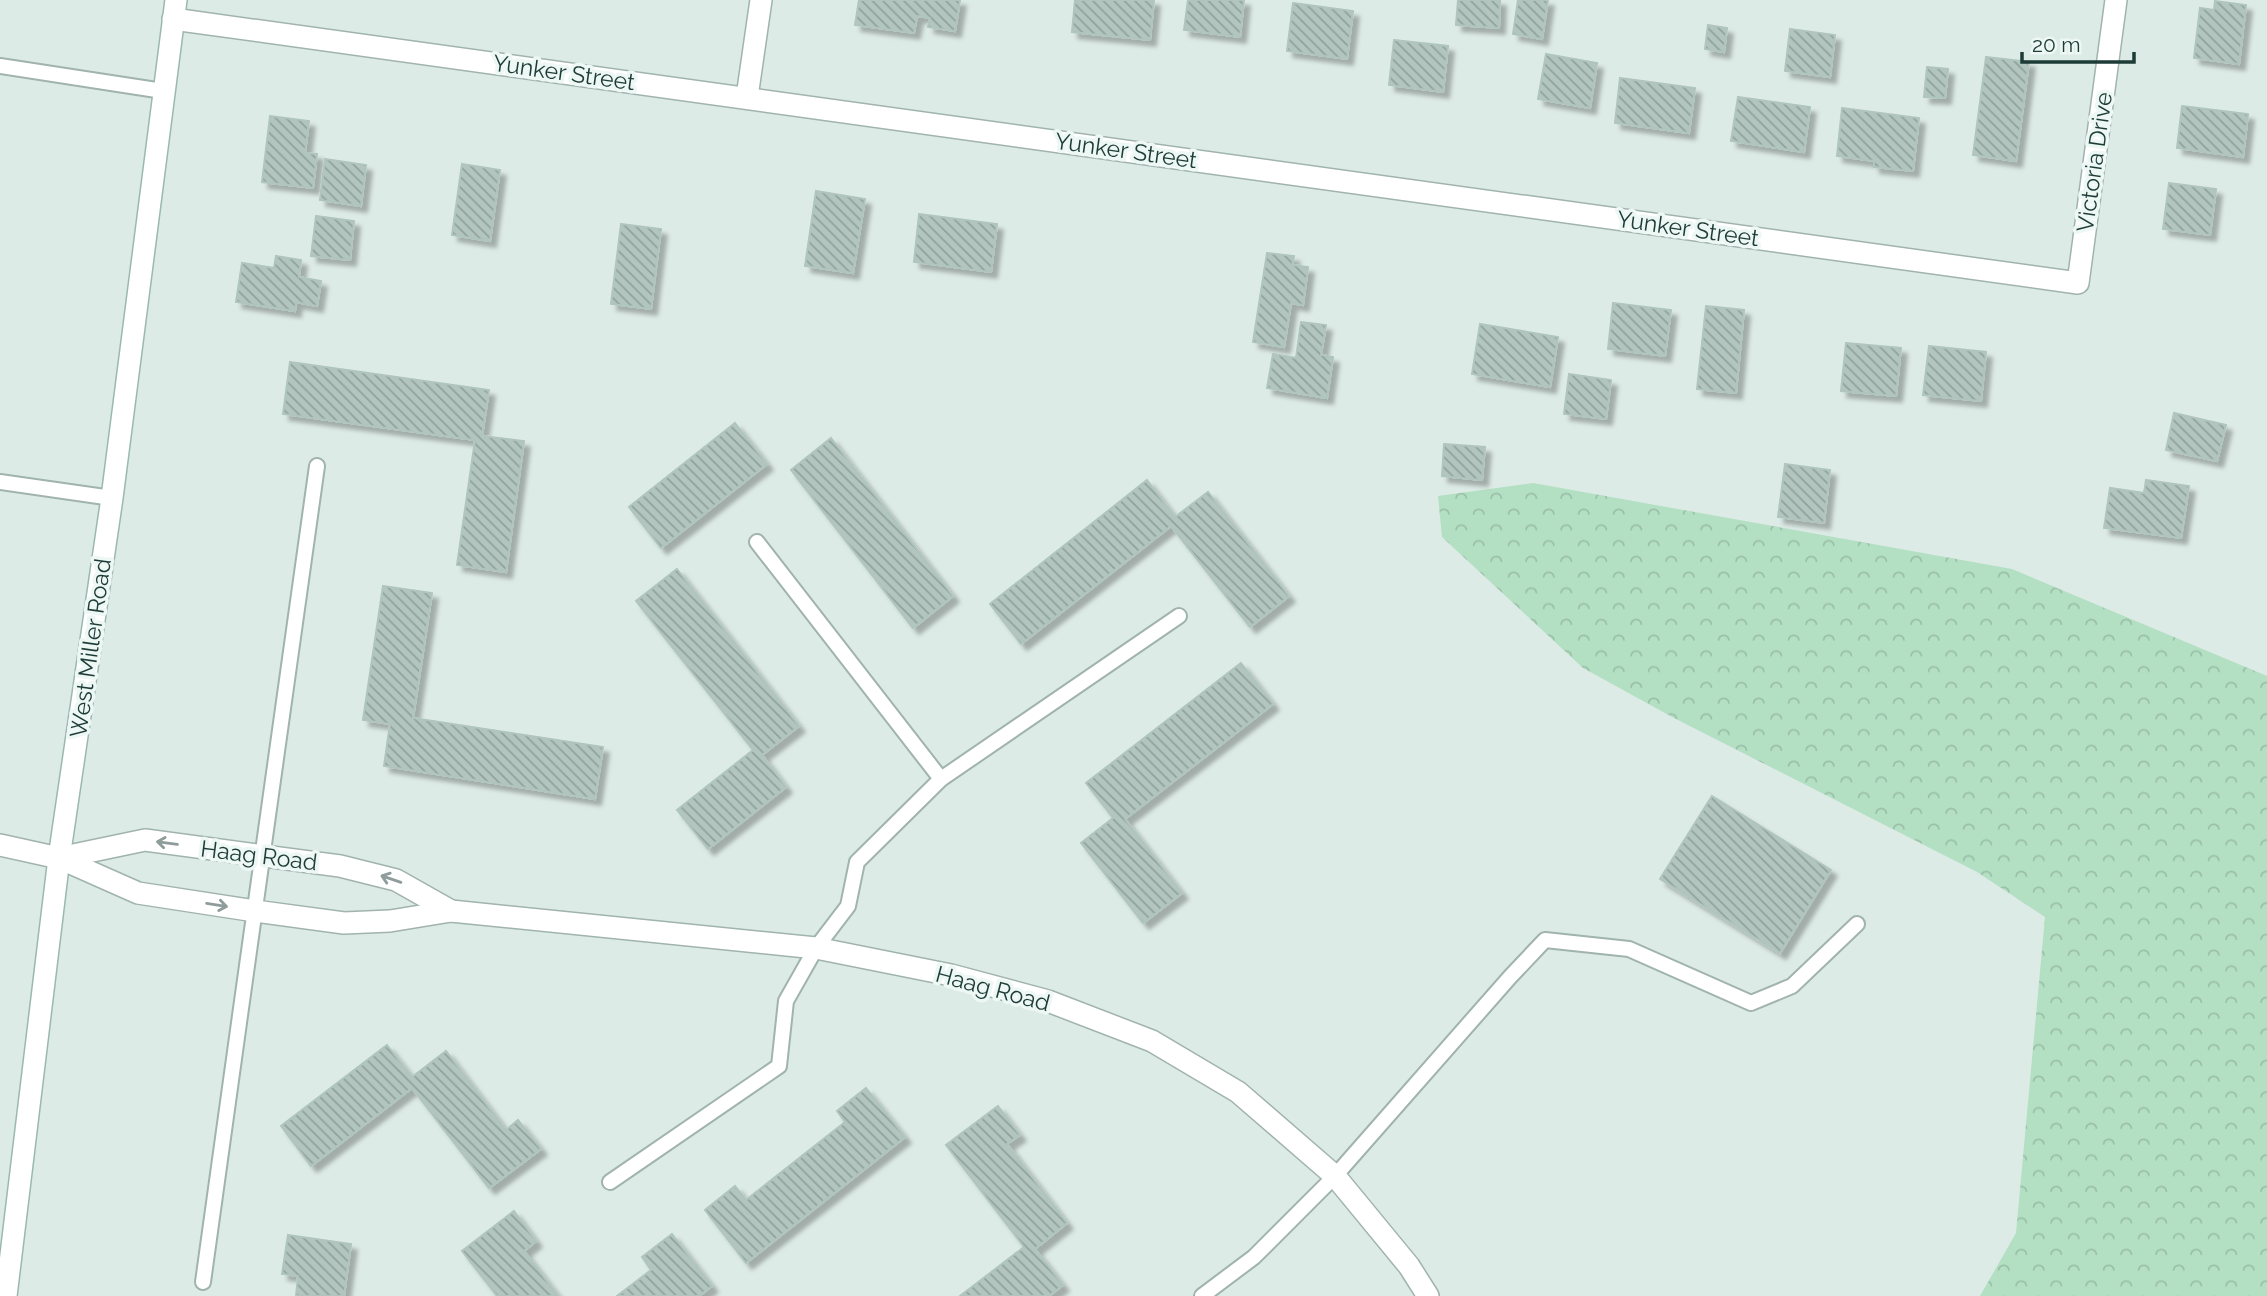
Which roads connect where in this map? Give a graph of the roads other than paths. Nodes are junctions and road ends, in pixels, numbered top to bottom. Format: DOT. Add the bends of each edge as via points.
graph roads {
  1 [pos="761,0"];
  2 [pos="2116,0"];
  3 [pos="175,9"];
  4 [pos="0,66"];
  5 [pos="163,91"];
  6 [pos="747,97"];
  7 [pos="2078,283"];
  8 [pos="317,466"];
  9 [pos="0,482"];
  10 [pos="112,498"];
  11 [pos="757,542"];
  12 [pos="1179,616"];
  13 [pos="941,779"];
  14 [pos="0,845"];
  15 [pos="262,856"];
  16 [pos="59,858"];
  17 [pos="256,911"];
  18 [pos="452,911"];
  19 [pos="1857,924"];
  20 [pos="816,948"];
  21 [pos="1335,1176"];
  22 [pos="610,1182"];
  23 [pos="203,1282"];
  24 [pos="6,1296"];
  25 [pos="1202,1296"];
  26 [pos="1428,1296"];
  1 -- 6 [label="street"];
  2 -- 7 [label="street, Victoria Drive"];
  3 -- 5 [label="street, West Miller Road"];
  3 -- 6 [label="street, Yunker Street"];
  4 -- 5 [label="lane"];
  5 -- 10 [label="street, West Miller Road"];
  6 -- 7 [label="street, Yunker Street"];
  8 -- 15 [label="lane"];
  9 -- 10 [label="lane"];
  10 -- 16 [label="street, West Miller Road"];
  11 -- 13 [label="lane"];
  12 -- 13 [label="lane"];
  13 -- 20 [label="lane" via="857,862 848,906"];
  14 -- 16 [label="street, Haag Road"];
  15 -- 16 [label="street, Haag Road, one-way" via="145,840"];
  15 -- 17 [label="lane"];
  18 -- 15 [label="street, Haag Road, one-way" via="396,880 340,866"];
  16 -- 17 [label="street, Haag Road, one-way" via="138,893"];
  16 -- 24 [label="street, West Miller Road"];
  17 -- 18 [label="street, Haag Road" via="344,923"];
  17 -- 23 [label="lane"];
  18 -- 20 [label="street, Haag Road"];
  19 -- 21 [label="lane" via="1792,986 1751,1003 1629,948 1545,940"];
  20 -- 21 [label="street, Haag Road" via="951,975 1048,1001 1152,1041 1238,1092"];
  20 -- 22 [label="lane" via="786,1001 779,1066"];
  21 -- 25 [label="lane" via="1254,1257"];
  21 -- 26 [label="street, Haag Road"];
}
